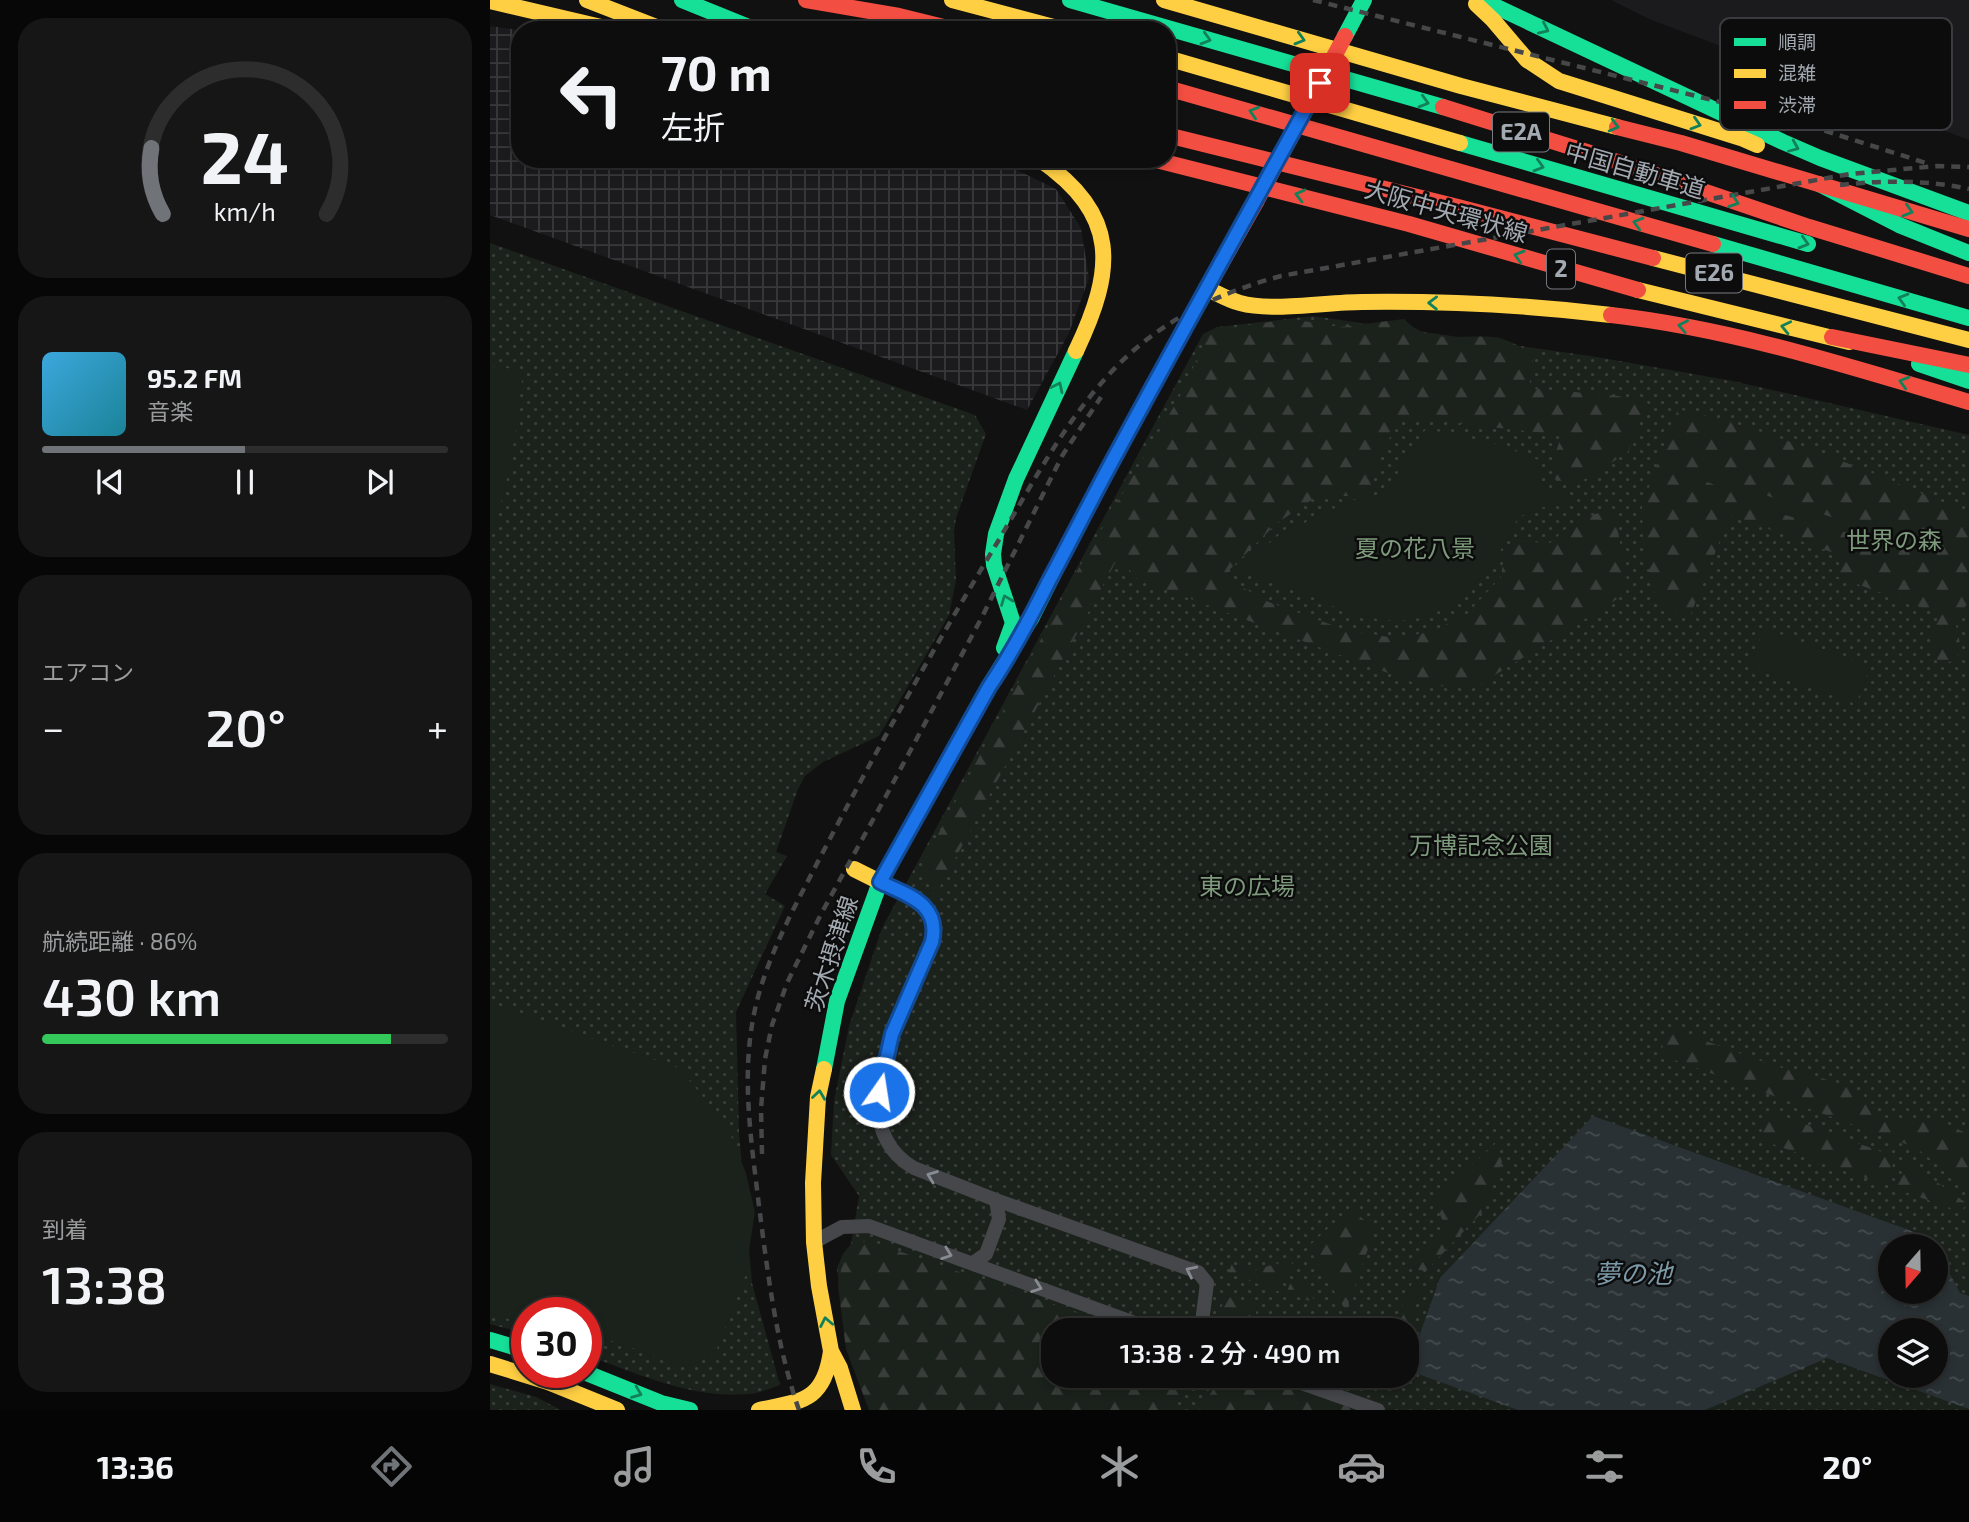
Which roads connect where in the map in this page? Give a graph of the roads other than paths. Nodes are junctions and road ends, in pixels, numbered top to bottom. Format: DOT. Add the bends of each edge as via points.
graph roads {
  1 [pos="587,0"];
  2 [pos="682,0"];
  3 [pos="806,0"];
  4 [pos="952,0"];
  5 [pos="1070,0"];
  6 [pos="1164,0"];
  7 [pos="1472,0"];
  8 [pos="1482,0"];
  9 [pos="490,1"];
  10 [pos="1364,1"];
  11 [pos="576,21"];
  12 [pos="641,21"];
  13 [pos="734,21"];
  14 [pos="919,21"];
  15 [pos="1032,21"];
  16 [pos="1143,21"];
  17 [pos="1176,31"];
  18 [pos="1176,61"];
  19 [pos="1176,91"];
  20 [pos="1720,112"];
  21 [pos="1758,130"];
  22 [pos="1176,137"];
  23 [pos="1176,165"];
  24 [pos="1052,168"];
  25 [pos="1819,184"];
  26 [pos="1969,212"];
  27 [pos="1969,229"];
  28 [pos="1822,248"];
  29 [pos="1969,253"];
  30 [pos="1875,264"];
  31 [pos="1969,276"];
  32 [pos="1206,288"];
  33 [pos="1969,290"];
  34 [pos="1969,318"];
  35 [pos="1832,337"];
  36 [pos="1969,340"];
  37 [pos="1969,365"];
  38 [pos="1969,380"];
  39 [pos="1969,402"];
  40 [pos="989,687"];
  41 [pos="854,869"];
  42 [pos="880,882"];
  43 [pos="996,1200"];
  44 [pos="814,1242"];
  45 [pos="973,1263"];
  46 [pos="1122,1318"];
  47 [pos="1202,1318"];
  48 [pos="490,1340"];
  49 [pos="511,1346"];
  50 [pos="831,1351"];
  51 [pos="490,1364"];
  52 [pos="602,1379"];
  53 [pos="1315,1388"];
  54 [pos="617,1410"];
  55 [pos="691,1410"];
  56 [pos="759,1410"];
  57 [pos="853,1410"];
  58 [pos="1378,1410"];
  1 -- 12 [label="main road"];
  2 -- 13 [label="main road"];
  3 -- 14 [label="main road"];
  4 -- 15 [label="main road"];
  5 -- 16 [label="main road, E2A, one-way"];
  6 -- 25 [label="main road, one-way"];
  7 -- 25 [label="main road, one-way" via="1520,53 1559,82 1764,147"];
  8 -- 20 [label="main road, one-way"];
  9 -- 11 [label="main road"];
  10 -- 32 [label="main road, 茨木摂津線, bridge"];
  17 -- 31 [label="main road, E2A, one-way" via="1459,112"];
  18 -- 28 [label="main road, 中国自動車道 / E2A, one-way"];
  34 -- 19 [label="main road, 中国自動車道 / E2A, one-way"];
  21 -- 26 [label="main road, one-way"];
  22 -- 36 [label="main road, E26"];
  35 -- 23 [label="main road, 大阪中央環状線 / 2, one-way" via="1662,297 1398,220"];
  40 -- 24 [label="main road, one-way" via="1013,623 994,565 996,534 1016,479 1100,298 1103,277 1098,224 1066,178"];
  25 -- 27 [label="main road, one-way"];
  25 -- 29 [label="main road" via="1899,225"];
  30 -- 33 [label="main road"];
  39 -- 32 [label="main road, one-way" via="1799,351 1623,316 1471,304 1361,302 1259,307"];
  32 -- 40 [label="main road, 茨木摂津線" via="1025,629"];
  35 -- 37 [label="main road"];
  35 -- 38 [label="main road, 大阪中央環状線 / 2"];
  40 -- 42 [label="main road, 茨木摂津線"];
  41 -- 42 [label="main road"];
  43 -- 42 [label="street, one-way" via="902,1161 883,1134 877,1100 892,1034 934,930 920,902"];
  44 -- 42 [label="main road, 茨木摂津線, one-way" via="818,1097 837,1001"];
  43 -- 45 [label="street" via="999,1219 986,1254"];
  47 -- 43 [label="street, one-way" via="1207,1283 1198,1272"];
  44 -- 45 [label="street, one-way" via="842,1227 869,1226"];
  50 -- 44 [label="main road, 茨木摂津線, one-way"];
  45 -- 46 [label="street, one-way"];
  48 -- 49 [label="main road"];
  50 -- 56 [label="main road" via="826,1380 810,1397"];
  50 -- 57 [label="main road, 茨木摂津線"];
  51 -- 54 [label="main road"];
  52 -- 55 [label="main road, one-way"];
  53 -- 58 [label="street"];
}
